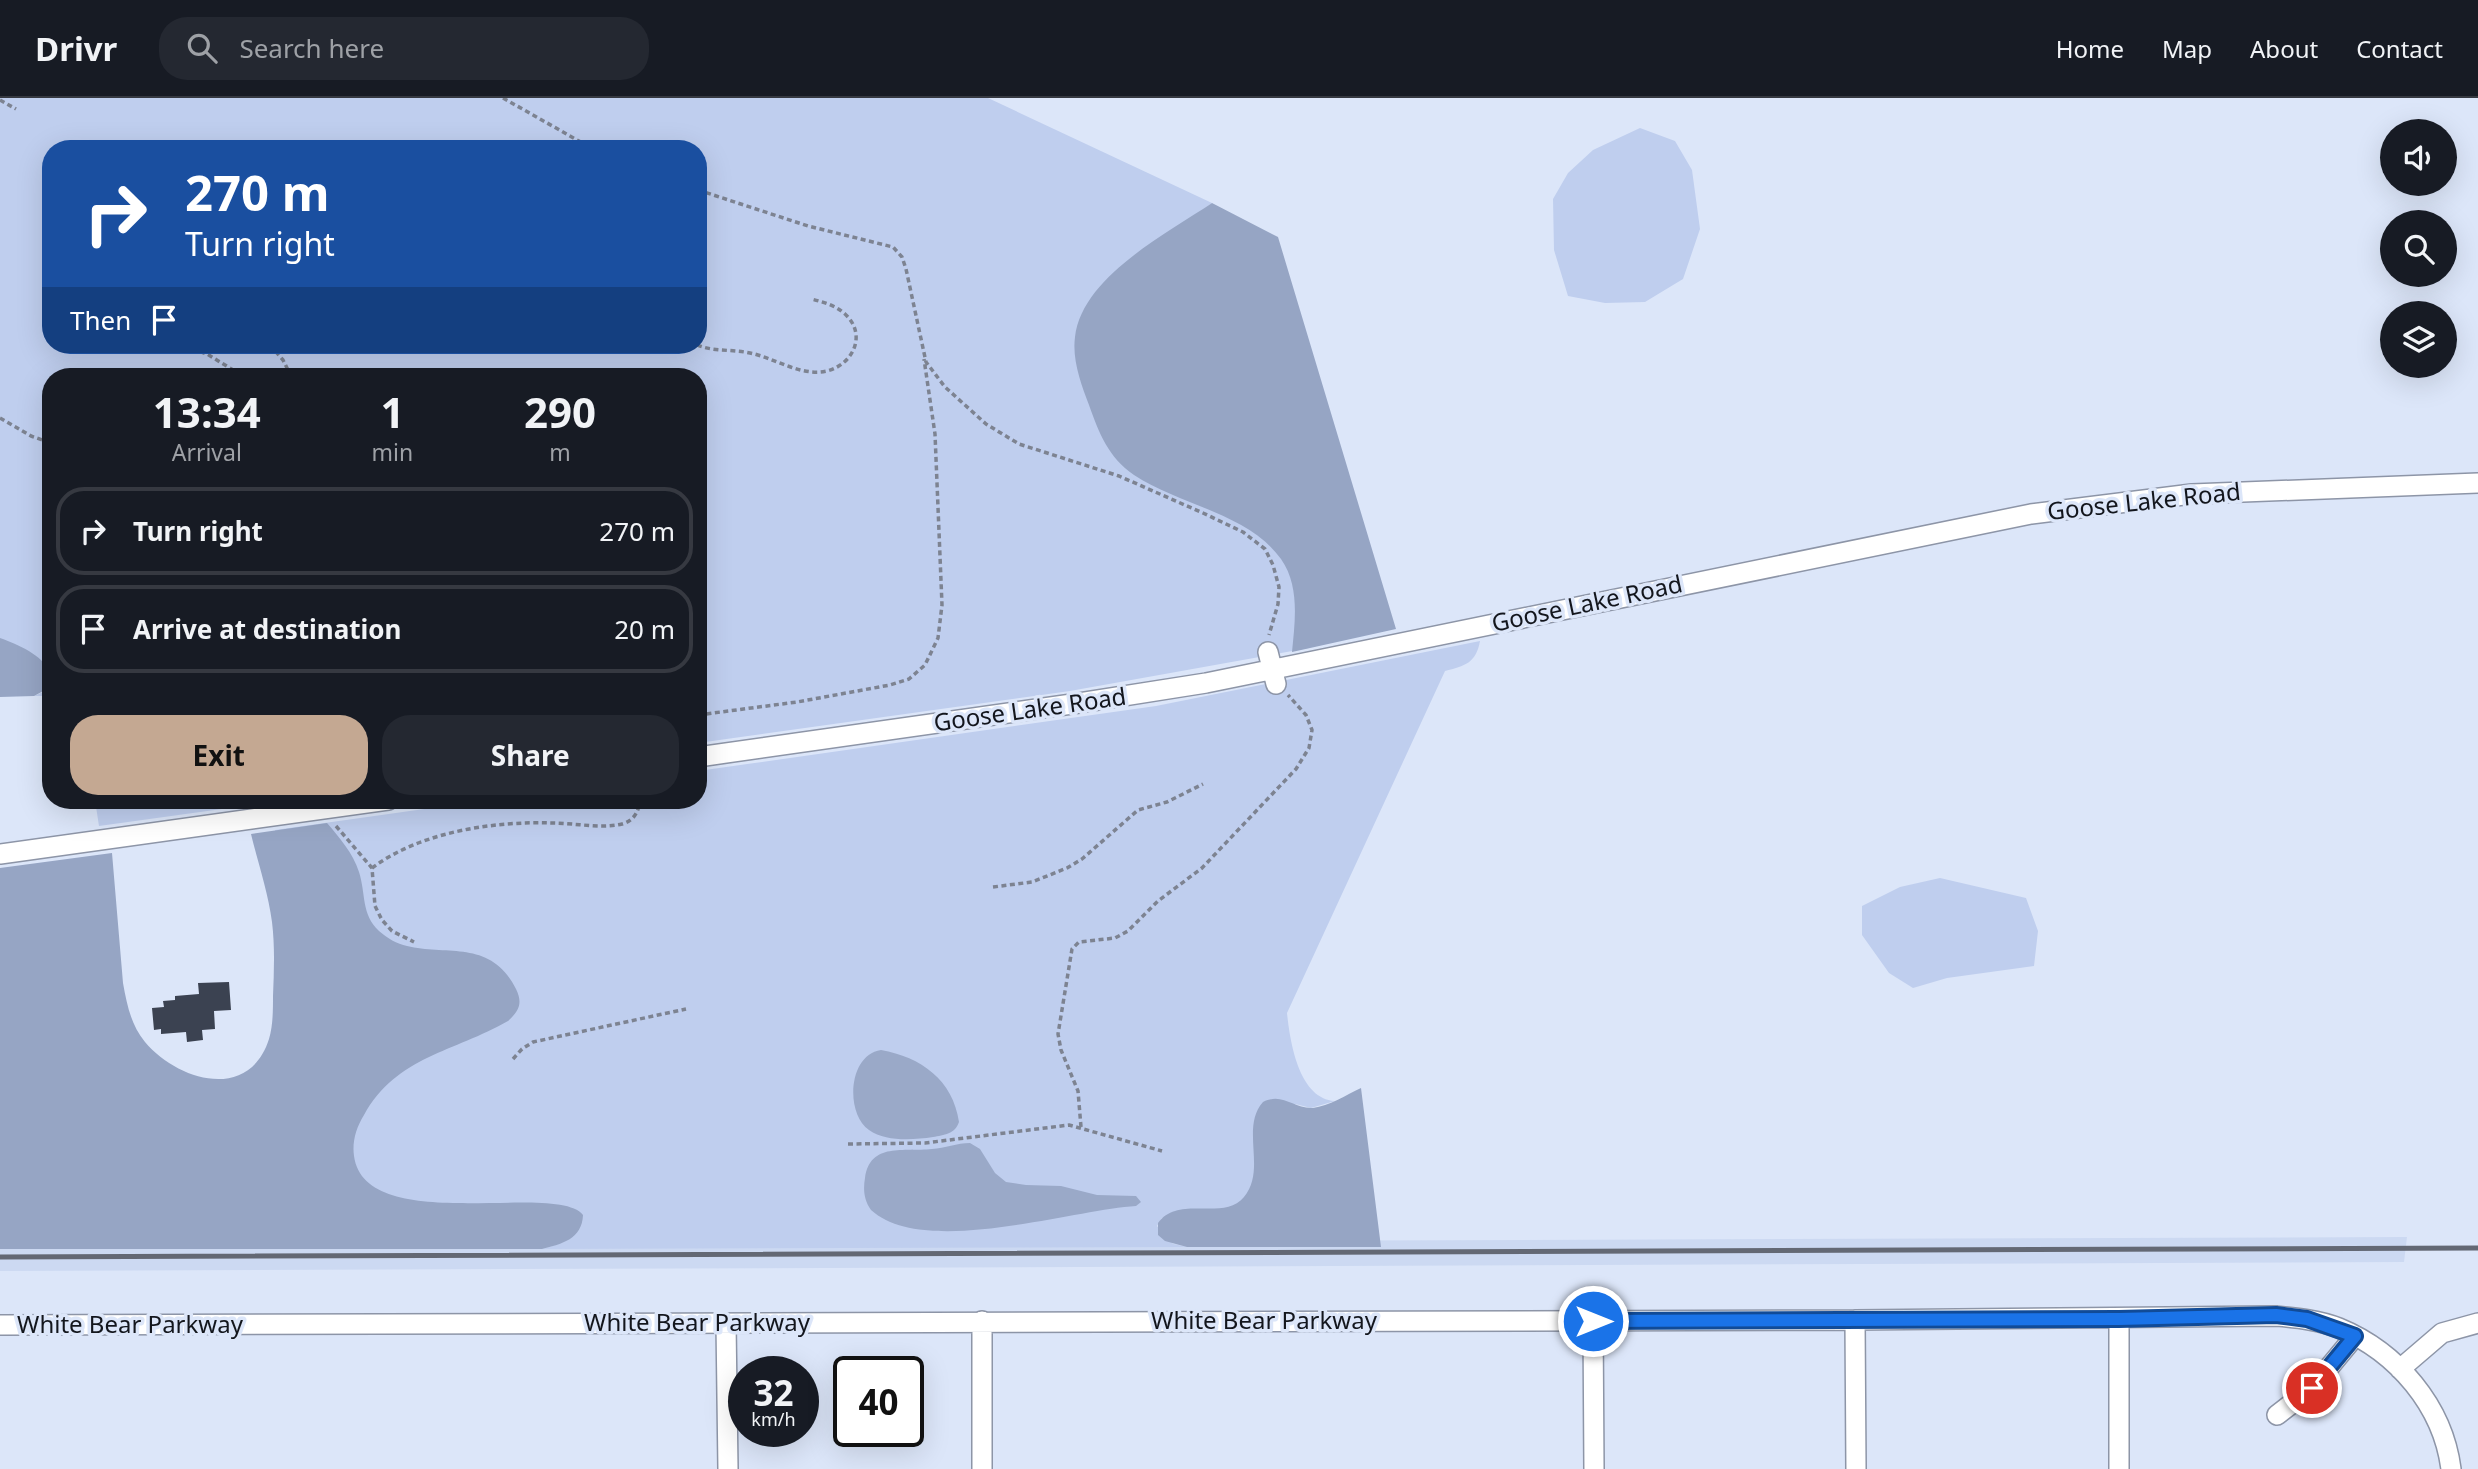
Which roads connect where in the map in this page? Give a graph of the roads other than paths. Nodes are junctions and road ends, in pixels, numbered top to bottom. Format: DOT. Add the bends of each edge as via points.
graph roads {
  1 [pos="2478,483"];
  2 [pos="707,756"];
  3 [pos="288,809"];
  4 [pos="318,809"];
  5 [pos="335,824"];
  6 [pos="0,854"];
  7 [pos="2119,1319"];
  8 [pos="1855,1320"];
  9 [pos="982,1321"];
  10 [pos="1593,1321"];
  11 [pos="726,1323"];
  12 [pos="2478,1323"];
  13 [pos="0,1325"];
  14 [pos="2355,1336"];
  15 [pos="2400,1369"];
  16 [pos="2277,1415"];
  17 [pos="728,1469"];
  18 [pos="982,1469"];
  19 [pos="1594,1469"];
  20 [pos="1856,1469"];
  21 [pos="2119,1469"];
  22 [pos="2451,1469"];
  1 -- 2 [label="street, Goose Lake Road" via="2192,494 2031,514 1272,669 1079,704"];
  3 -- 6 [label="street"];
  4 -- 5 [label="street"];
  7 -- 8 [label="street, White Bear Parkway"];
  7 -- 14 [label="street, White Bear Parkway" via="2276,1315 2307,1319"];
  7 -- 21 [label="street"];
  8 -- 10 [label="street, White Bear Parkway"];
  8 -- 20 [label="street"];
  9 -- 10 [label="street, White Bear Parkway"];
  9 -- 11 [label="street, White Bear Parkway"];
  9 -- 18 [label="street"];
  10 -- 19 [label="street"];
  11 -- 13 [label="street, White Bear Parkway"];
  11 -- 17 [label="street"];
  12 -- 15 [label="street" via="2442,1333"];
  14 -- 15 [label="street, White Bear Parkway"];
  14 -- 16 [label="street" via="2312,1388"];
  15 -- 22 [label="street, White Bear Parkway" via="2425,1399 2440,1427"];
}
